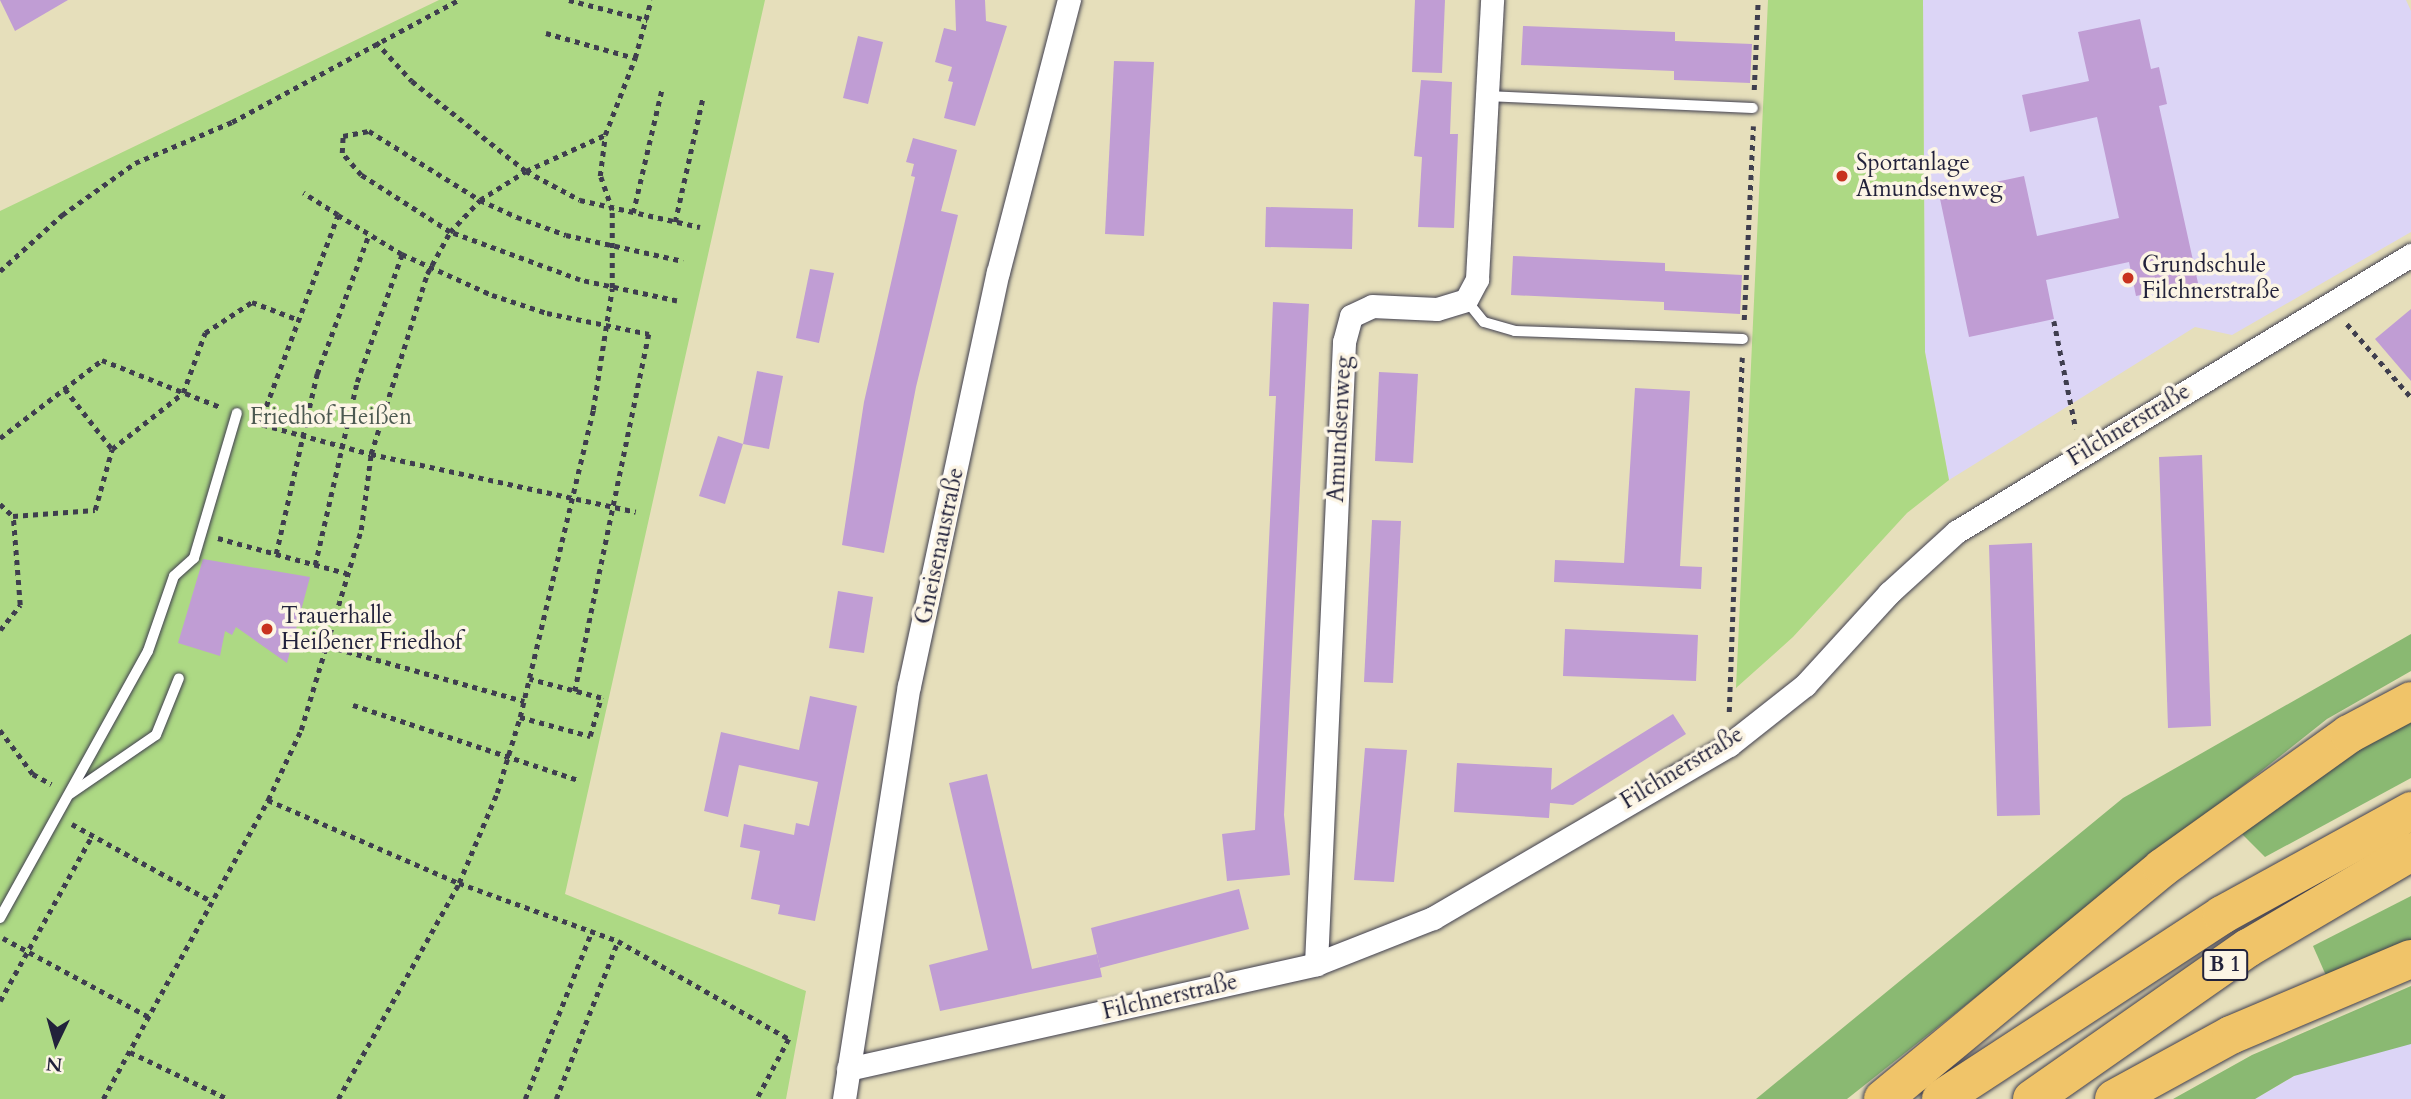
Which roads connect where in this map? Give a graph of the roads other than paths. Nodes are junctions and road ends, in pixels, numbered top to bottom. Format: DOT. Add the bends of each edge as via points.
graph roads {
  1 [pos="1069,0"];
  2 [pos="1492,0"];
  3 [pos="1486,96"];
  4 [pos="1754,108"];
  5 [pos="2411,255"];
  6 [pos="1466,300"];
  7 [pos="1743,338"];
  8 [pos="237,414"];
  9 [pos="179,678"];
  10 [pos="2411,701"];
  11 [pos="70,794"];
  12 [pos="2411,811"];
  13 [pos="2411,852"];
  14 [pos="0,918"];
  15 [pos="2411,959"];
  16 [pos="1316,964"];
  17 [pos="848,1069"];
  18 [pos="845,1099"];
  19 [pos="1884,1099"];
  20 [pos="1941,1099"];
  21 [pos="2032,1099"];
  22 [pos="2114,1099"];
  1 -- 17 [label="street, Gneisenaustraße" via="998,272 909,686"];
  2 -- 3 [label="street"];
  3 -- 4 [label="lane"];
  3 -- 6 [label="street" via="1476,279"];
  5 -- 16 [label="street, Filchnerstraße" via="1956,531 1889,593 1805,685 1729,744 1433,918"];
  6 -- 7 [label="lane" via="1484,322 1515,331"];
  6 -- 16 [label="street, Amundsenweg" via="1437,309 1372,306 1351,316 1344,342"];
  8 -- 11 [label="lane" via="194,558 174,576 148,652"];
  9 -- 11 [label="lane" via="156,734"];
  10 -- 19 [label="highway" via="2349,734 2162,868"];
  11 -- 14 [label="lane"];
  12 -- 20 [label="highway" via="2222,915"];
  13 -- 21 [label="highway, B 1" via="2248,948"];
  15 -- 22 [label="highway" via="2231,1035"];
  16 -- 17 [label="street, Filchnerstraße"];
  17 -- 18 [label="street, Gneisenaustraße"];
}
